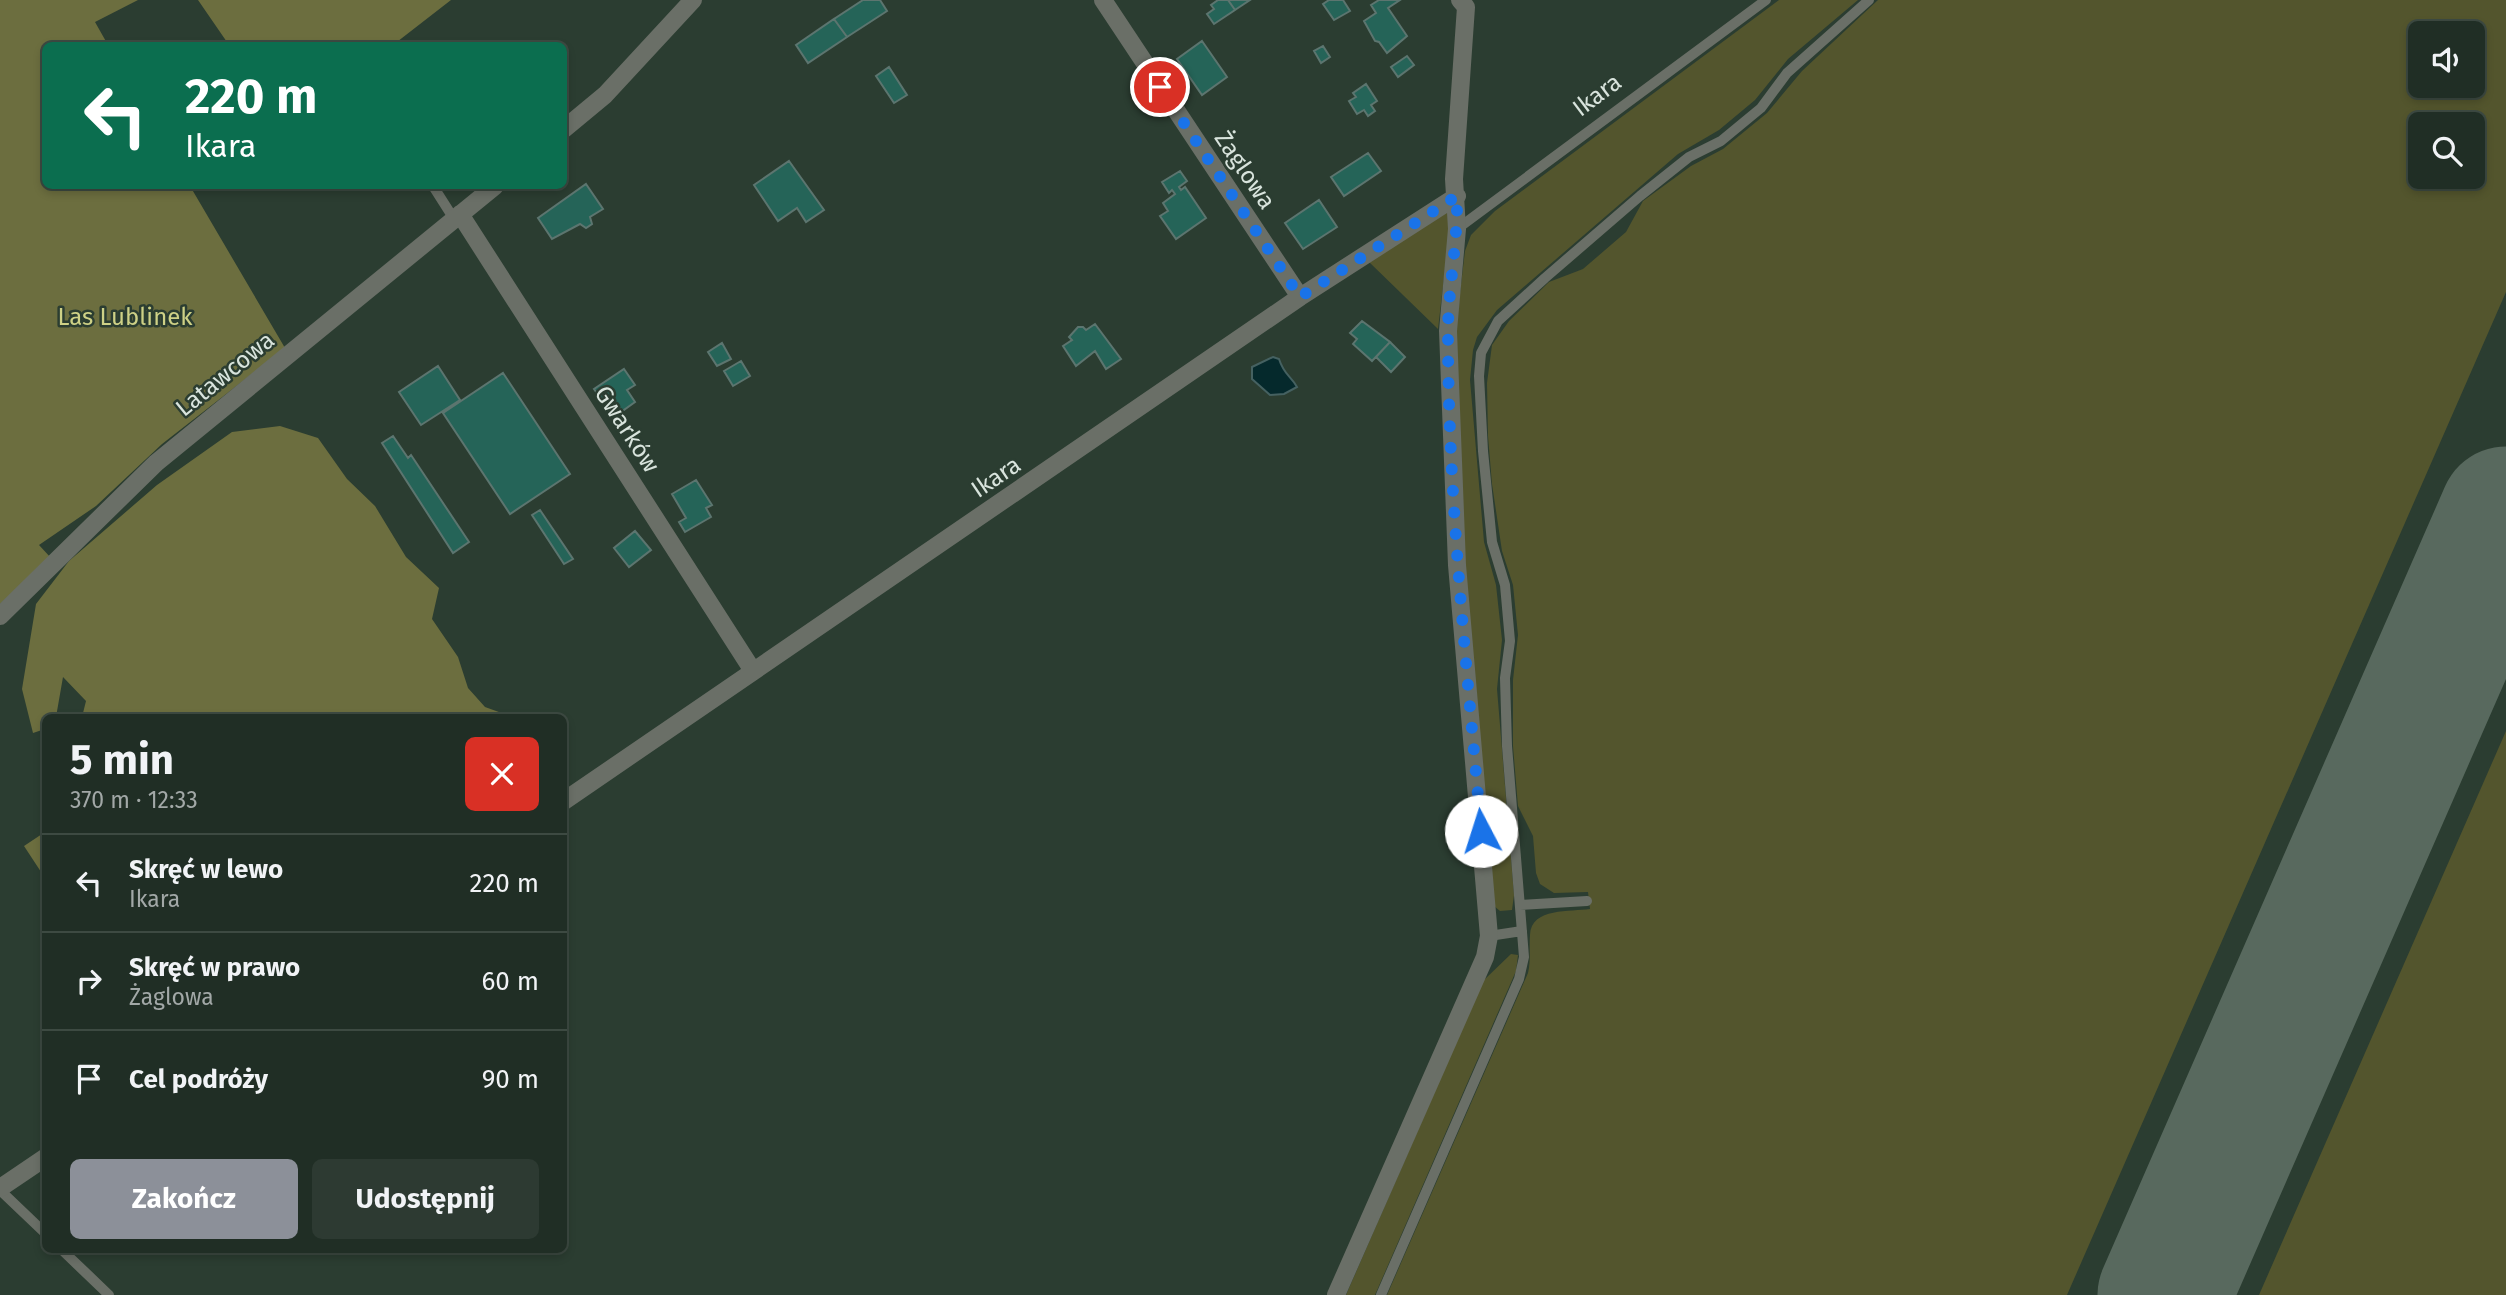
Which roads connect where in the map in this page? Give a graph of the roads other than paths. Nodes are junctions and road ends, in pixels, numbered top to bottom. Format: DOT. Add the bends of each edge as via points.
graph roads {
  1 [pos="692,0"];
  2 [pos="1102,0"];
  3 [pos="1766,0"];
  4 [pos="1869,0"];
  5 [pos="1463,4"];
  6 [pos="567,127"];
  7 [pos="435,189"];
  8 [pos="491,189"];
  9 [pos="1457,196"];
  10 [pos="457,217"];
  11 [pos="1458,229"];
  12 [pos="1300,297"];
  13 [pos="0,615"];
  14 [pos="753,671"];
  15 [pos="567,799"];
  16 [pos="1587,901"];
  17 [pos="1520,905"];
  18 [pos="1522,931"];
  19 [pos="1489,936"];
  20 [pos="42,1160"];
  21 [pos="0,1189"];
  22 [pos="42,1230"];
  23 [pos="65,1253"];
  24 [pos="109,1295"];
  25 [pos="1336,1295"];
  26 [pos="1381,1295"];
  1 -- 6 [label="street" via="605,95"];
  2 -- 12 [label="street, Żaglowa"];
  3 -- 11 [label="lane, Ikara"];
  4 -- 17 [label="lane" via="1787,74 1761,108 1640,196 1498,321 1487,337 1479,376 1481,414 1492,542 1505,585 1510,640 1505,678 1507,734"];
  5 -- 9 [label="street" via="1454,179"];
  7 -- 10 [label="lane"];
  8 -- 10 [label="street, Latawcowa"];
  9 -- 11 [label="street"];
  9 -- 12 [label="street, Ikara"];
  10 -- 13 [label="street, Latawcowa" via="156,463"];
  10 -- 14 [label="street, Gwarków"];
  11 -- 19 [label="street" via="1448,331 1457,565"];
  12 -- 14 [label="street, Ikara"];
  14 -- 15 [label="street, Ikara"];
  16 -- 17 [label="lane"];
  17 -- 18 [label="lane"];
  18 -- 19 [label="lane"];
  18 -- 26 [label="lane" via="1521,972"];
  19 -- 25 [label="street" via="1485,957"];
  20 -- 21 [label="street"];
  21 -- 22 [label="lane"];
  23 -- 24 [label="lane"];
}
